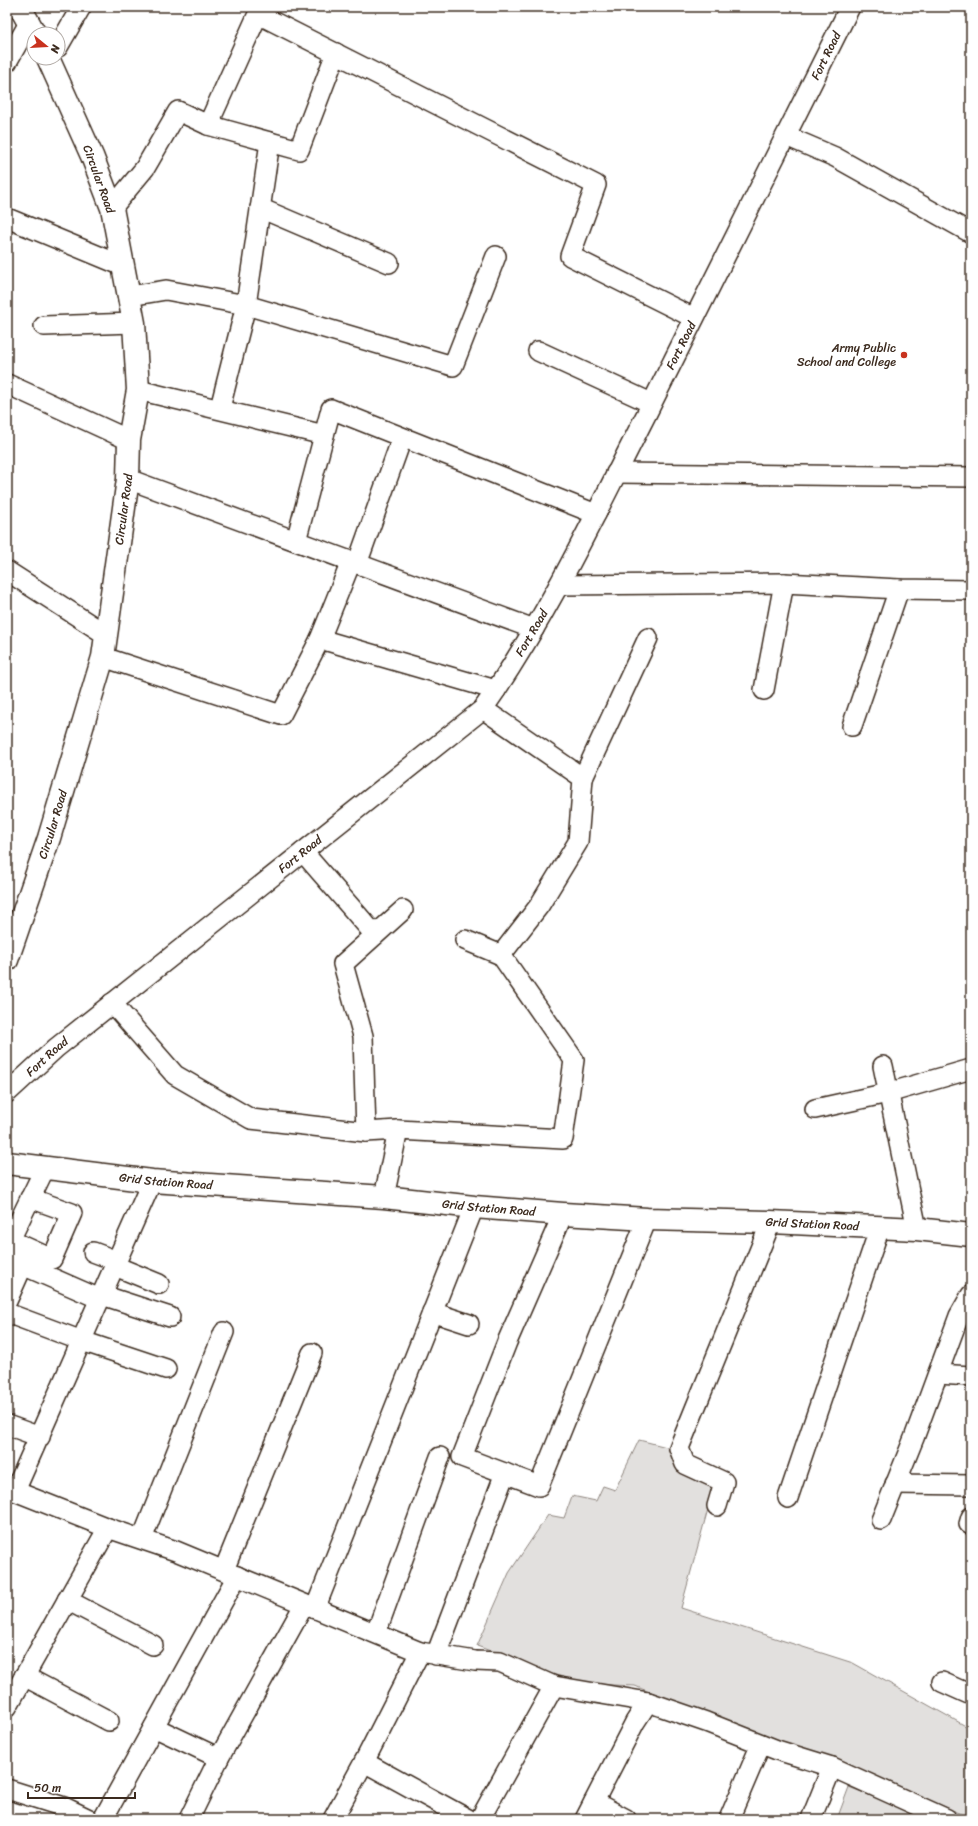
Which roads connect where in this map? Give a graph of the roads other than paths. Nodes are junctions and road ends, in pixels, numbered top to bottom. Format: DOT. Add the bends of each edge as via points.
graph roads {
  1 [pos="81,7"];
  2 [pos="850,7"];
  3 [pos="260,10"];
  4 [pos="28,22"];
  5 [pos="66,32"];
  6 [pos="336,53"];
  7 [pos="7,62"];
  8 [pos="56,66"];
  9 [pos="208,124"];
  10 [pos="786,136"];
  11 [pos="270,142"];
  12 [pos="112,208"];
  13 [pos="260,208"];
  14 [pos="7,218"];
  15 [pos="971,233"];
  16 [pos="496,256"];
  17 [pos="389,263"];
  18 [pos="123,266"];
  19 [pos="130,296"];
  20 [pos="246,305"];
  21 [pos="694,318"];
  22 [pos="134,323"];
  23 [pos="44,326"];
  24 [pos="538,351"];
  25 [pos="7,384"];
  26 [pos="138,390"];
  27 [pos="652,403"];
  28 [pos="220,408"];
  29 [pos="324,435"];
  30 [pos="402,438"];
  31 [pos="130,440"];
  32 [pos="616,473"];
  33 [pos="971,477"];
  34 [pos="128,479"];
  35 [pos="596,514"];
  36 [pos="296,542"];
  37 [pos="354,563"];
  38 [pos="7,571"];
  39 [pos="784,583"];
  40 [pos="559,585"];
  41 [pos="899,589"];
  42 [pos="971,590"];
  43 [pos="534,629"];
  44 [pos="105,634"];
  45 [pos="648,638"];
  46 [pos="320,639"];
  47 [pos="103,657"];
  48 [pos="496,690"];
  49 [pos="764,690"];
  50 [pos="483,709"];
  51 [pos="852,726"];
  52 [pos="583,778"];
  53 [pos="304,852"];
  54 [pos="403,910"];
  55 [pos="375,935"];
  56 [pos="465,940"];
  57 [pos="500,955"];
  58 [pos="7,960"];
  59 [pos="112,1003"];
  60 [pos="883,1066"];
  61 [pos="971,1068"];
  62 [pos="7,1093"];
  63 [pos="888,1093"];
  64 [pos="815,1109"];
  65 [pos="398,1130"];
  66 [pos="366,1132"];
  67 [pos="7,1163"];
  68 [pos="44,1168"];
  69 [pos="152,1181"];
  70 [pos="384,1197"];
  71 [pos="30,1198"];
  72 [pos="474,1207"];
  73 [pos="563,1214"];
  74 [pos="647,1219"];
  75 [pos="771,1222"];
  76 [pos="880,1227"];
  77 [pos="917,1230"];
  78 [pos="971,1235"];
  79 [pos="18,1244"];
  80 [pos="93,1252"];
  81 [pos="116,1264"];
  82 [pos="23,1265"];
  83 [pos="159,1284"];
  84 [pos="971,1295"];
  85 [pos="101,1297"];
  86 [pos="7,1301"];
  87 [pos="432,1312"];
  88 [pos="7,1313"];
  89 [pos="170,1317"];
  90 [pos="469,1324"];
  91 [pos="224,1332"];
  92 [pos="82,1341"];
  93 [pos="312,1353"];
  94 [pos="166,1369"];
  95 [pos="938,1374"];
  96 [pos="971,1376"];
  97 [pos="7,1425"];
  98 [pos="40,1436"];
  99 [pos="440,1457"];
  100 [pos="505,1473"];
  101 [pos="895,1484"];
  102 [pos="971,1485"];
  103 [pos="11,1490"];
  104 [pos="788,1498"];
  105 [pos="717,1506"];
  106 [pos="881,1520"];
  107 [pos="108,1528"];
  108 [pos="142,1539"];
  109 [pos="230,1573"];
  110 [pos="67,1600"];
  111 [pos="309,1607"];
  112 [pos="376,1633"];
  113 [pos="153,1645"];
  114 [pos="428,1653"];
  115 [pos="24,1676"];
  116 [pos="942,1682"];
  117 [pos="554,1686"];
  118 [pos="971,1695"];
  119 [pos="648,1702"];
  120 [pos="7,1707"];
  121 [pos="109,1721"];
  122 [pos="154,1727"];
  123 [pos="761,1744"];
  124 [pos="219,1758"];
  125 [pos="364,1762"];
  126 [pos="832,1767"];
  127 [pos="7,1789"];
  128 [pos="594,1802"];
  129 [pos="61,1813"];
  130 [pos="89,1819"];
  131 [pos="103,1819"];
  132 [pos="189,1819"];
  133 [pos="333,1819"];
  134 [pos="468,1819"];
  135 [pos="480,1819"];
  136 [pos="585,1819"];
  137 [pos="626,1819"];
  138 [pos="730,1819"];
  139 [pos="811,1819"];
  140 [pos="947,1819"];
  1 -- 5 [label="street"];
  2 -- 10 [label="street, Fort Road"];
  3 -- 6 [label="street"];
  3 -- 9 [label="street"];
  4 -- 7 [label="street"];
  6 -- 11 [label="street" via="299,150"];
  6 -- 21 [label="street" via="596,185 570,256"];
  8 -- 12 [label="main road, Circular Road"];
  9 -- 11 [label="street"];
  9 -- 12 [label="street" via="178,111 145,168"];
  10 -- 15 [label="street" via="835,157"];
  10 -- 21 [label="street, Fort Road"];
  11 -- 13 [label="street"];
  12 -- 18 [label="main road, Circular Road"];
  13 -- 17 [label="street"];
  13 -- 20 [label="street"];
  14 -- 18 [label="street"];
  16 -- 20 [label="street" via="453,366"];
  18 -- 19 [label="main road, Circular Road"];
  19 -- 20 [label="street" via="166,290"];
  19 -- 22 [label="main road, Circular Road"];
  20 -- 28 [label="street"];
  21 -- 27 [label="street, Fort Road"];
  22 -- 23 [label="street"];
  22 -- 26 [label="main road, Circular Road"];
  24 -- 27 [label="street"];
  25 -- 31 [label="street"];
  26 -- 28 [label="street"];
  26 -- 31 [label="main road, Circular Road"];
  27 -- 32 [label="street, Fort Road"];
  28 -- 29 [label="street"];
  29 -- 30 [label="street" via="331,409"];
  29 -- 36 [label="street"];
  30 -- 35 [label="street"];
  30 -- 37 [label="street"];
  31 -- 34 [label="main road, Circular Road"];
  32 -- 33 [label="street"];
  32 -- 35 [label="street, Fort Road"];
  34 -- 36 [label="street"];
  34 -- 44 [label="main road, Circular Road"];
  35 -- 40 [label="street, Fort Road"];
  36 -- 37 [label="street"];
  37 -- 43 [label="street"];
  37 -- 46 [label="street"];
  38 -- 44 [label="street"];
  39 -- 40 [label="street"];
  39 -- 41 [label="street"];
  39 -- 49 [label="street"];
  40 -- 43 [label="street, Fort Road"];
  41 -- 42 [label="street"];
  41 -- 51 [label="street"];
  43 -- 48 [label="street, Fort Road"];
  44 -- 47 [label="main road, Circular Road"];
  45 -- 52 [label="street"];
  46 -- 47 [label="street" via="281,715"];
  46 -- 48 [label="street"];
  47 -- 58 [label="main road, Circular Road" via="49,838"];
  48 -- 50 [label="street, Fort Road"];
  50 -- 52 [label="street"];
  50 -- 53 [label="street, Fort Road"];
  52 -- 57 [label="street" via="578,842 539,906"];
  53 -- 55 [label="street"];
  53 -- 59 [label="street, Fort Road"];
  54 -- 55 [label="street"];
  55 -- 66 [label="street" via="344,964 363,1036"];
  56 -- 57 [label="street"];
  57 -- 65 [label="street" via="574,1060 563,1139"];
  59 -- 62 [label="street, Fort Road" via="56,1048"];
  59 -- 66 [label="street" via="175,1075 251,1119"];
  60 -- 63 [label="street"];
  61 -- 63 [label="street"];
  63 -- 64 [label="street"];
  63 -- 77 [label="street"];
  65 -- 66 [label="street"];
  65 -- 70 [label="street"];
  67 -- 68 [label="main road, Grid Station Road"];
  68 -- 69 [label="main road, Grid Station Road"];
  68 -- 71 [label="street"];
  69 -- 70 [label="main road, Grid Station Road"];
  69 -- 81 [label="street"];
  70 -- 72 [label="main road, Grid Station Road"];
  71 -- 79 [label="street" via="10,1240"];
  71 -- 79 [label="street" via="72,1213 52,1259"];
  72 -- 73 [label="main road, Grid Station Road"];
  72 -- 87 [label="street"];
  73 -- 74 [label="main road, Grid Station Road"];
  73 -- 100 [label="street" via="507,1342 462,1457"];
  74 -- 75 [label="main road, Grid Station Road"];
  74 -- 100 [label="street" via="539,1486"];
  75 -- 76 [label="main road, Grid Station Road"];
  75 -- 105 [label="street" via="679,1448 685,1464 724,1482"];
  76 -- 77 [label="main road, Grid Station Road"];
  76 -- 104 [label="street"];
  77 -- 78 [label="main road, Grid Station Road"];
  79 -- 82 [label="street" via="11,1260"];
  80 -- 81 [label="street"];
  81 -- 83 [label="street"];
  81 -- 85 [label="street"];
  82 -- 85 [label="street"];
  82 -- 86 [label="street"];
  84 -- 95 [label="street" via="959,1316"];
  85 -- 89 [label="street"];
  85 -- 92 [label="street"];
  87 -- 90 [label="street"];
  87 -- 111 [label="street"];
  88 -- 92 [label="street"];
  91 -- 108 [label="street"];
  92 -- 94 [label="street"];
  92 -- 98 [label="street"];
  93 -- 109 [label="street"];
  95 -- 96 [label="street"];
  95 -- 101 [label="street"];
  97 -- 98 [label="street"];
  98 -- 103 [label="street"];
  99 -- 112 [label="street"];
  100 -- 114 [label="street"];
  101 -- 102 [label="street"];
  101 -- 106 [label="street"];
  103 -- 107 [label="street"];
  107 -- 108 [label="street"];
  107 -- 110 [label="street"];
  108 -- 109 [label="street"];
  109 -- 111 [label="street"];
  109 -- 122 [label="street"];
  110 -- 113 [label="street"];
  110 -- 115 [label="street"];
  111 -- 112 [label="street"];
  111 -- 124 [label="street"];
  112 -- 114 [label="street"];
  114 -- 117 [label="street" via="475,1661 500,1662"];
  114 -- 125 [label="street"];
  115 -- 120 [label="street"];
  115 -- 121 [label="street"];
  116 -- 118 [label="street"];
  117 -- 119 [label="street"];
  117 -- 135 [label="street"];
  119 -- 123 [label="street"];
  119 -- 128 [label="street"];
  122 -- 124 [label="street"];
  122 -- 131 [label="street"];
  123 -- 126 [label="street"];
  123 -- 138 [label="street"];
  124 -- 132 [label="street"];
  125 -- 133 [label="street"];
  125 -- 134 [label="street"];
  126 -- 139 [label="street"];
  126 -- 140 [label="street"];
  127 -- 129 [label="street"];
  128 -- 136 [label="street"];
  128 -- 137 [label="street"];
  129 -- 130 [label="street"];
}
